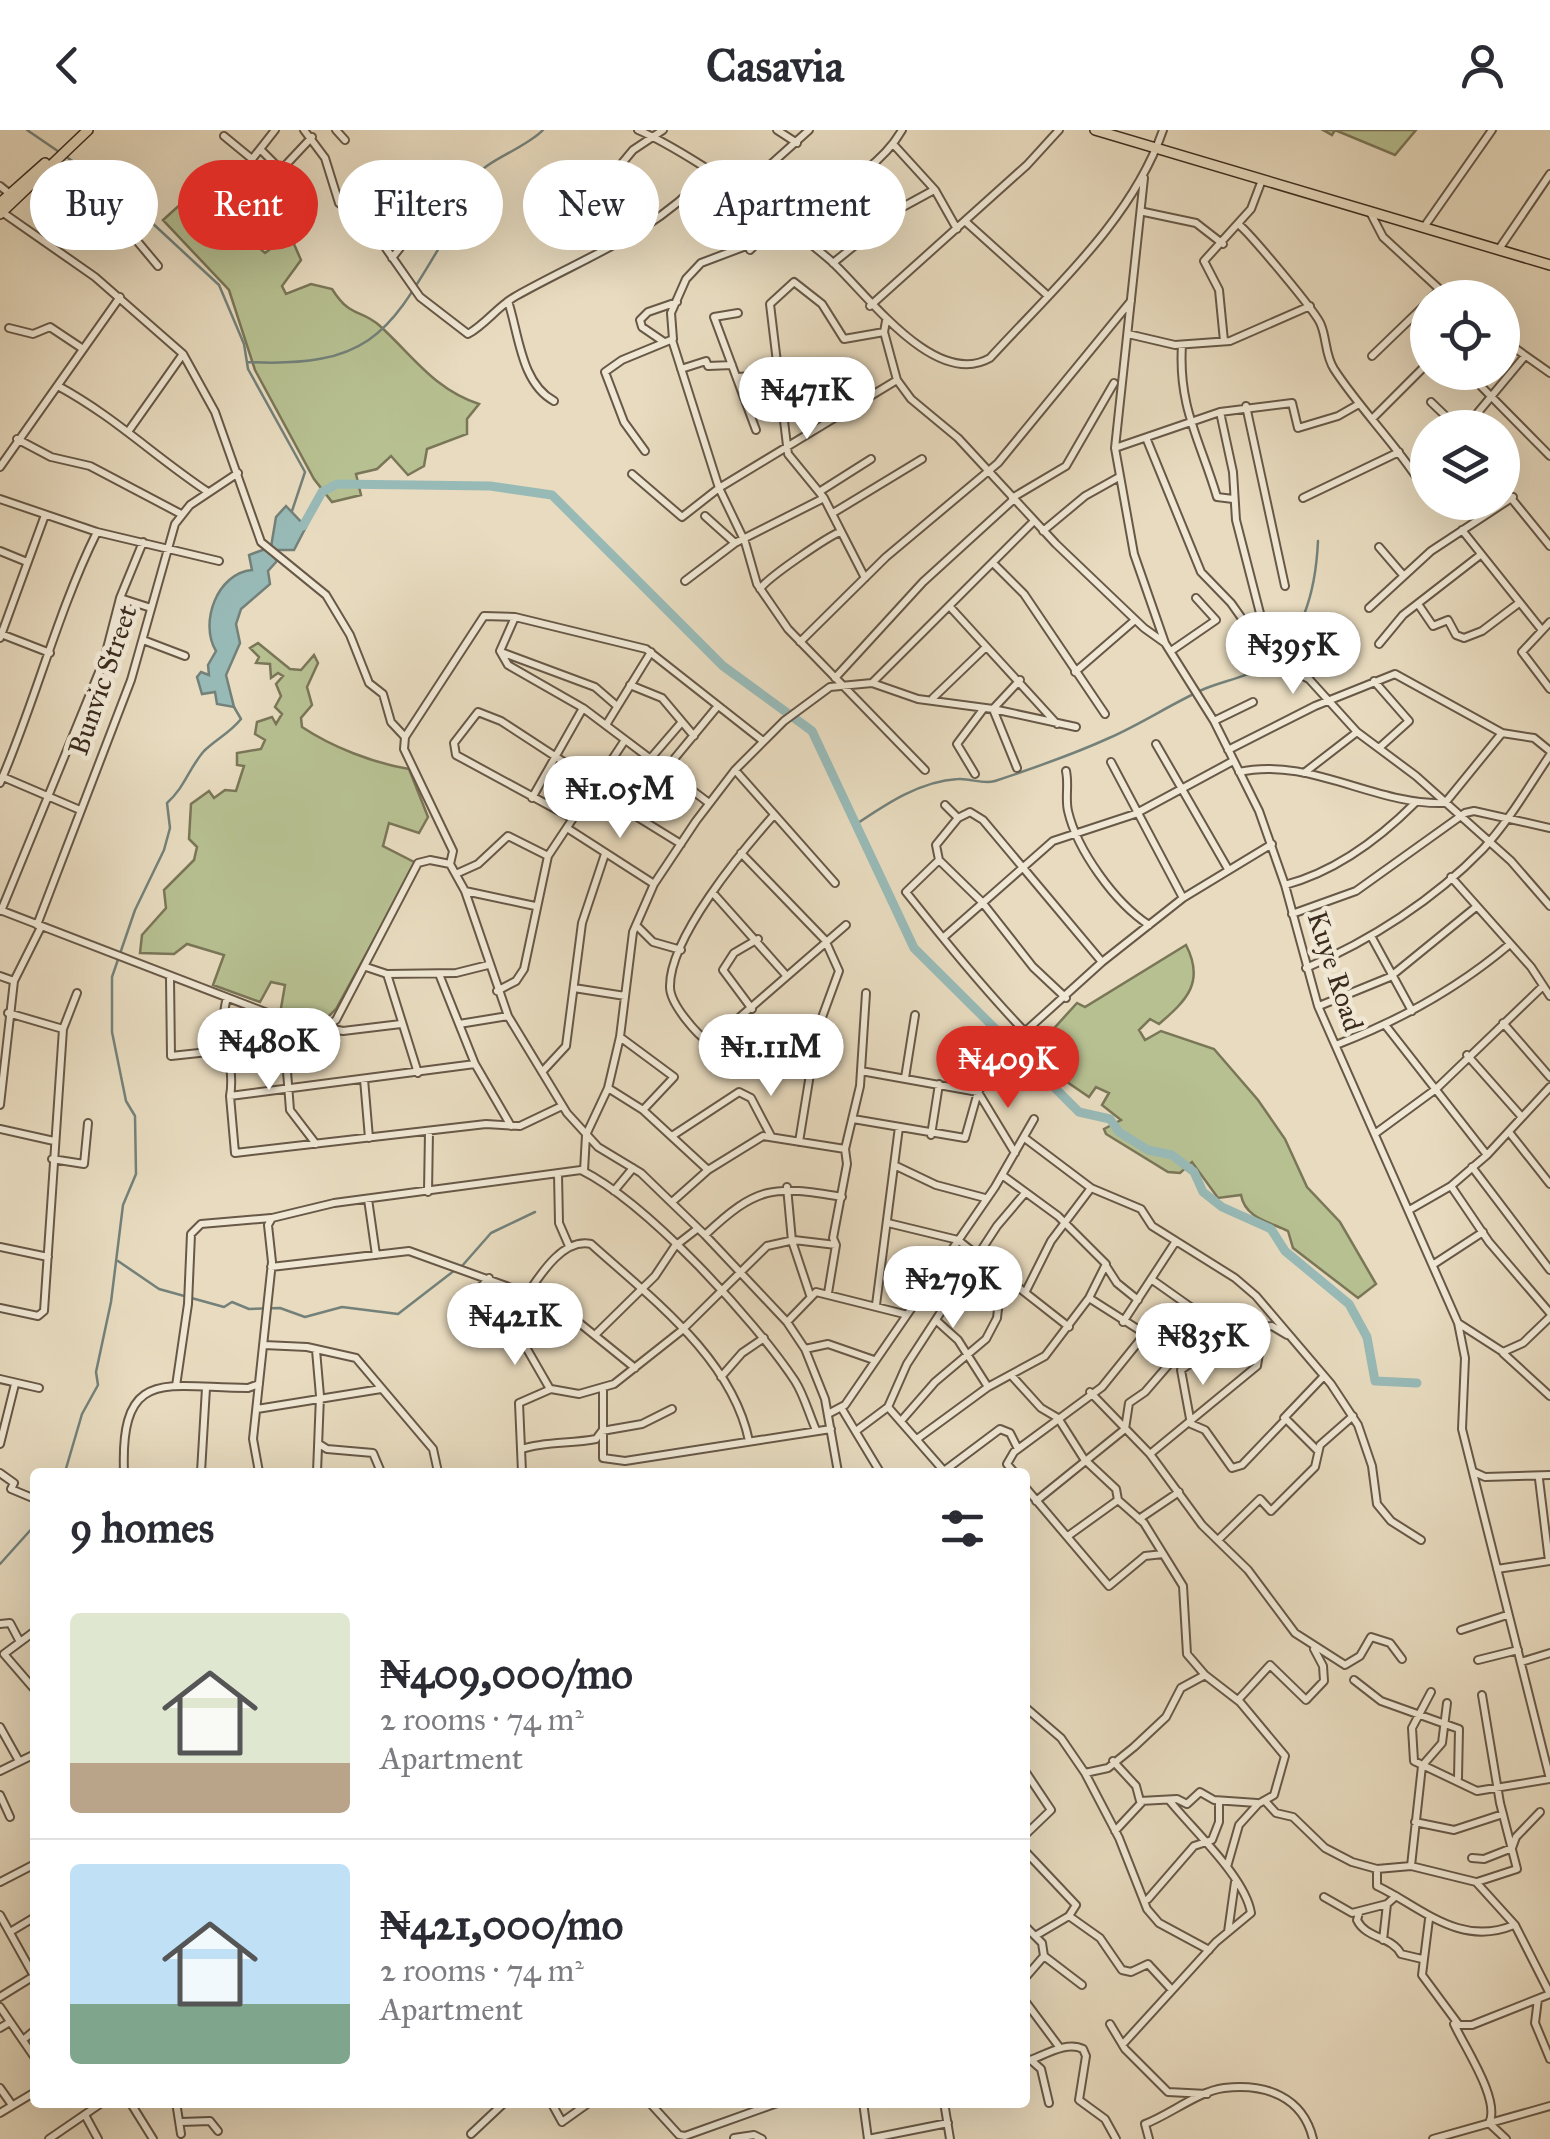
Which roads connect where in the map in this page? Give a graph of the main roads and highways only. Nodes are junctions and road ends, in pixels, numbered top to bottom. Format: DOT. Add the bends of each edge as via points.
graph roads {
  1 [pos="79,130"];
  2 [pos="88,130"];
  3 [pos="1095,130"];
  4 [pos="61,152"];
  5 [pos="1,210"];
  6 [pos="1550,265"];
  1 -- 4 [label="main road"];
  2 -- 4 [label="main road"];
  3 -- 6 [label="main road"];
  4 -- 5 [label="main road"];
  4 -- 5 [label="main road" via="10,194"];
}
